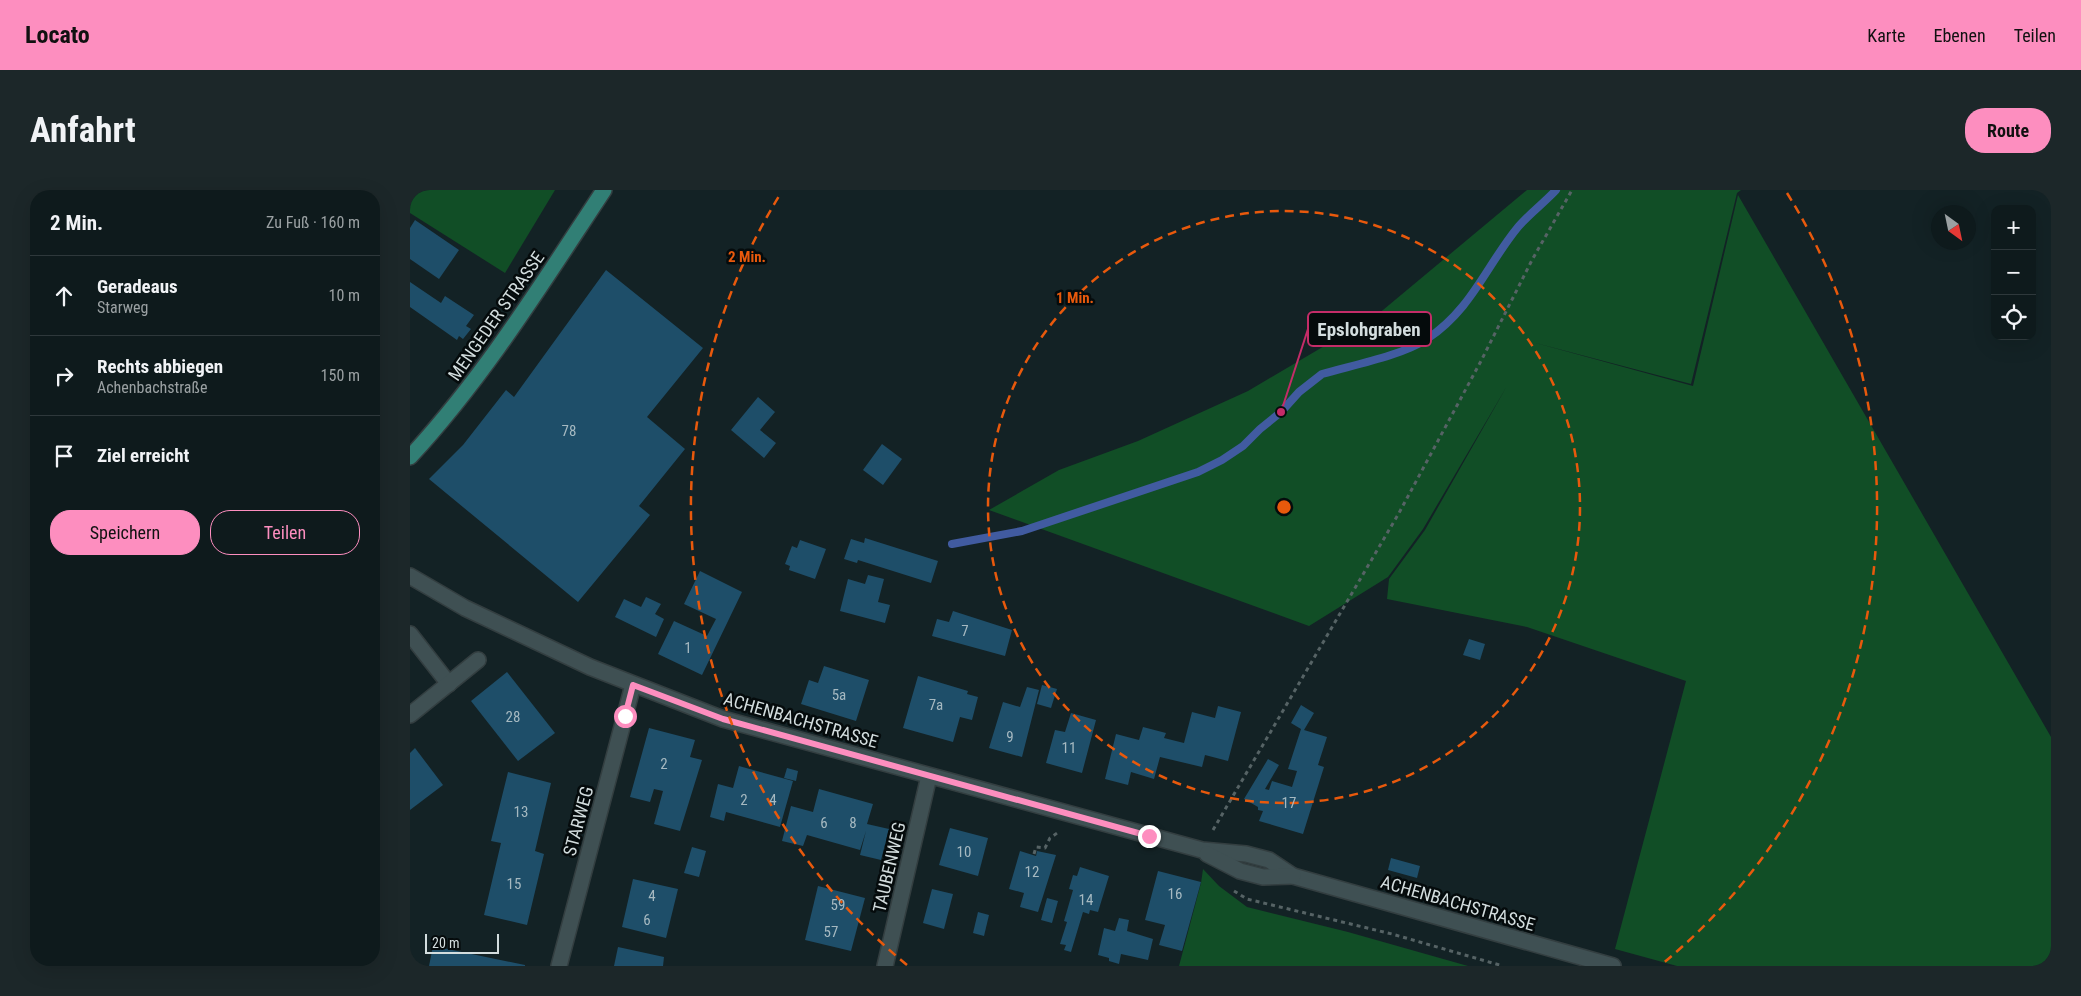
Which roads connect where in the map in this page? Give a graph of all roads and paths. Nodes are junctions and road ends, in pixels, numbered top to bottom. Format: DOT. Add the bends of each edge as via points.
graph roads {
  1 [pos="604,190"];
  2 [pos="1572,190"];
  3 [pos="410,457"];
  4 [pos="410,576"];
  5 [pos="410,634"];
  6 [pos="478,660"];
  7 [pos="449,684"];
  8 [pos="633,685"];
  9 [pos="410,715"];
  10 [pos="929,776"];
  11 [pos="1078,817"];
  12 [pos="1202,850"];
  13 [pos="1034,854"];
  14 [pos="1231,888"];
  15 [pos="559,966"];
  16 [pos="885,966"];
  17 [pos="1503,966"];
  18 [pos="1613,966"];
  1 -- 3 [label="main road, MENGEDER STRASSE" via="513,328 440,424"];
  2 -- 12 [label="path" via="1399,513"];
  4 -- 8 [label="street, ACHENBACHSTRASSE" via="465,608"];
  5 -- 7 [label="street"];
  6 -- 7 [label="street"];
  7 -- 9 [label="street"];
  8 -- 10 [label="street, ACHENBACHSTRASSE" via="723,719"];
  8 -- 15 [label="street, STARWEG"];
  10 -- 11 [label="street, ACHENBACHSTRASSE"];
  10 -- 16 [label="street, TAUBENWEG"];
  11 -- 12 [label="street, ACHENBACHSTRASSE"];
  11 -- 13 [label="path" via="1050,838 1044,848 1036,847"];
  12 -- 18 [label="street, ACHENBACHSTRASSE" via="1246,854 1269,860 1293,876"];
  14 -- 17 [label="path" via="1247,899 1392,934"];
}
